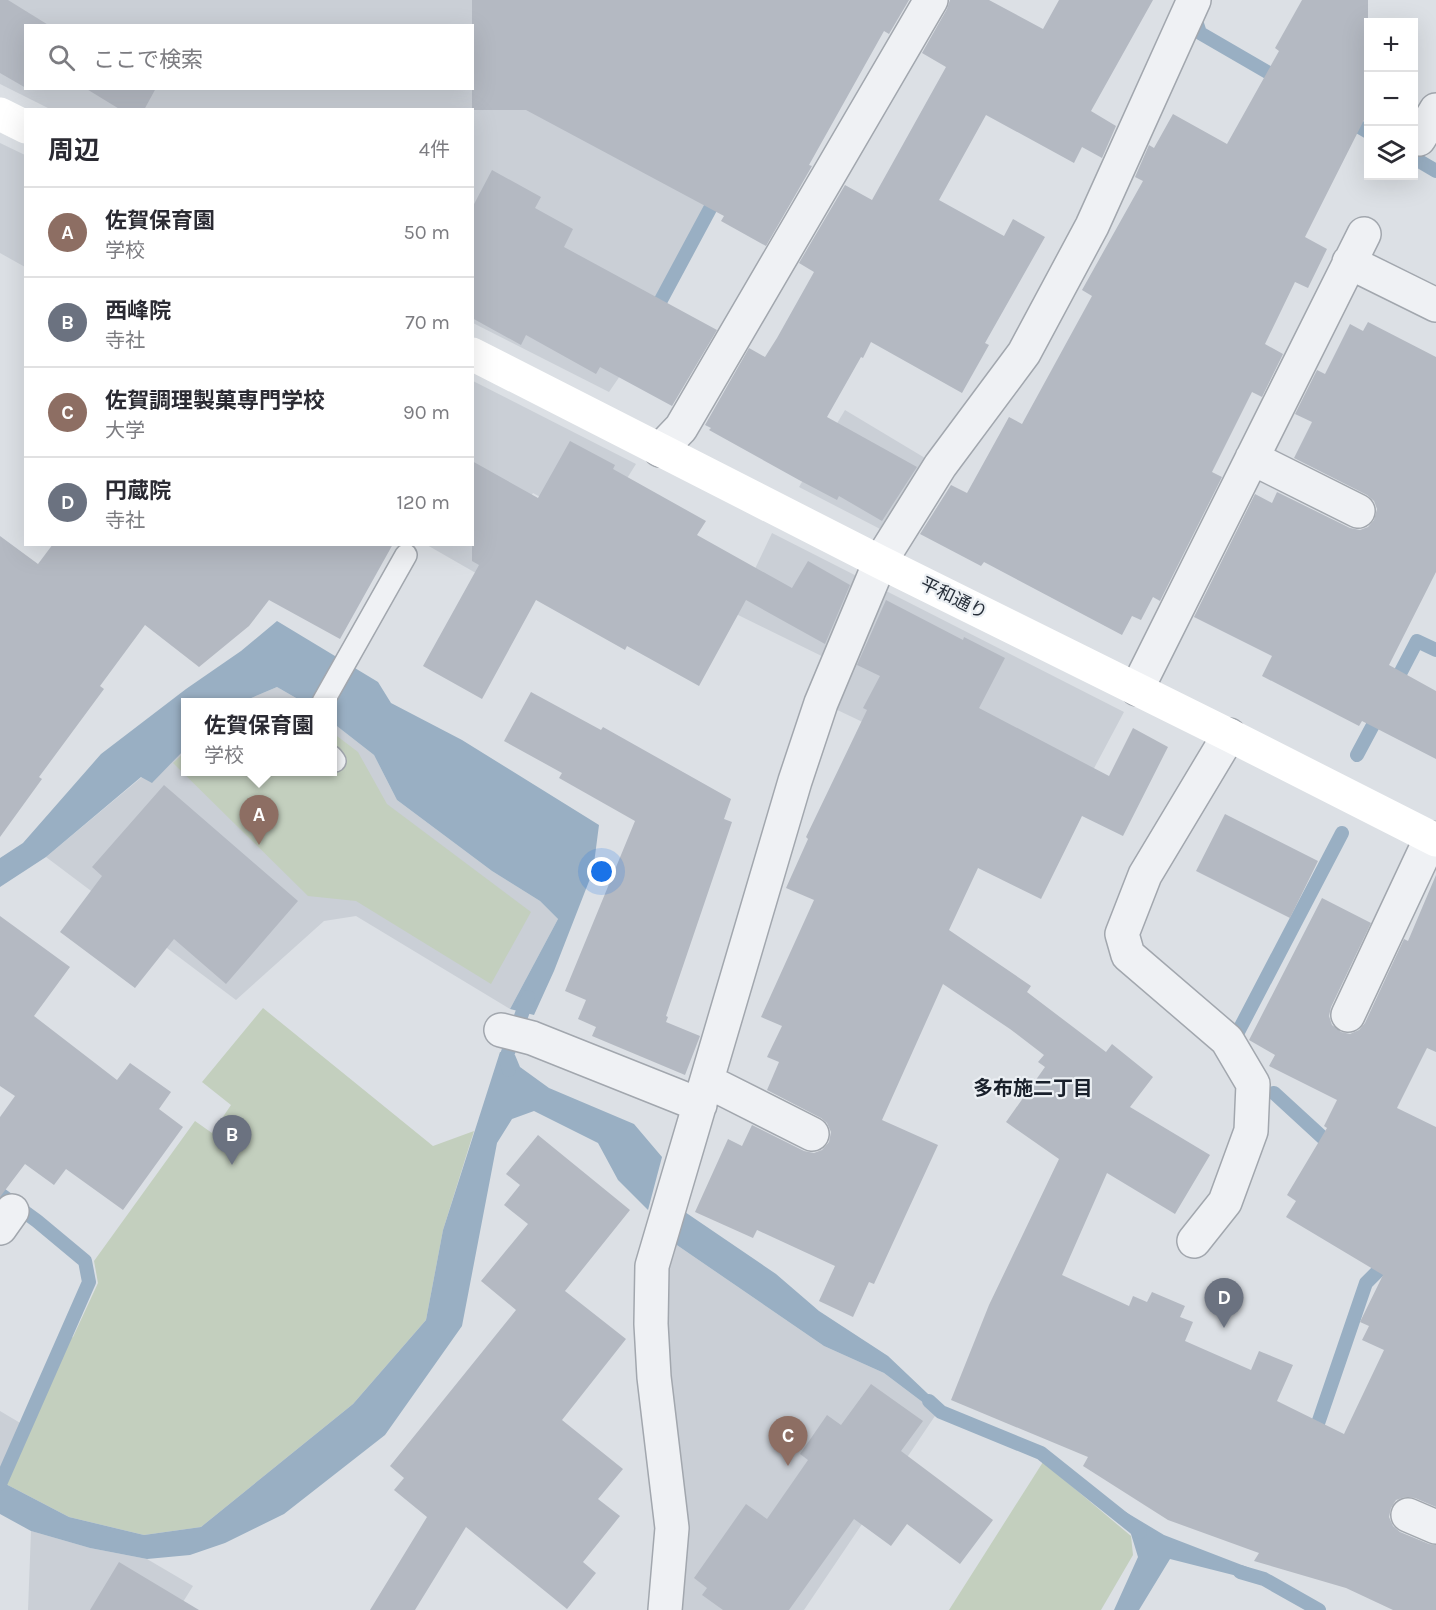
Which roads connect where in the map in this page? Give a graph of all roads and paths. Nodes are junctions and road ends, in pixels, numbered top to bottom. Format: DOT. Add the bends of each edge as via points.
graph roads {
  1 [pos="931,0"];
  2 [pos="1194,0"];
  3 [pos="1436,110"];
  4 [pos="0,114"];
  5 [pos="24,126"];
  6 [pos="1419,139"];
  7 [pos="1436,305"];
  8 [pos="474,355"];
  9 [pos="660,450"];
  10 [pos="1252,458"];
  11 [pos="1358,511"];
  12 [pos="406,555"];
  13 [pos="880,562"];
  14 [pos="1137,689"];
  15 [pos="324,698"];
  16 [pos="1229,735"];
  17 [pos="1433,839"];
  18 [pos="1348,1015"];
  19 [pos="501,1030"];
  20 [pos="704,1093"];
  21 [pos="812,1134"];
  22 [pos="1194,1242"];
  23 [pos="665,1610"];
  1 -- 9 [label="street" via="681,428"];
  2 -- 13 [label="street" via="1092,226 1024,353 940,466"];
  3 -- 6 [label="street"];
  4 -- 5 [label="street"];
  7 -- 10 [label="street" via="1357,248"];
  8 -- 9 [label="street, 平和通り"];
  9 -- 13 [label="street, 平和通り"];
  10 -- 11 [label="street"];
  10 -- 14 [label="street"];
  12 -- 15 [label="lane"];
  13 -- 14 [label="street, 平和通り"];
  13 -- 20 [label="street" via="821,703 795,781"];
  14 -- 16 [label="street, 平和通り"];
  16 -- 17 [label="street, 平和通り"];
  16 -- 22 [label="street" via="1145,875 1122,934 1128,955 1227,1040 1253,1084 1251,1131 1225,1203"];
  17 -- 18 [label="street"];
  19 -- 20 [label="street"];
  20 -- 21 [label="street"];
  20 -- 23 [label="street" via="652,1266 654,1377 672,1528"];
}
